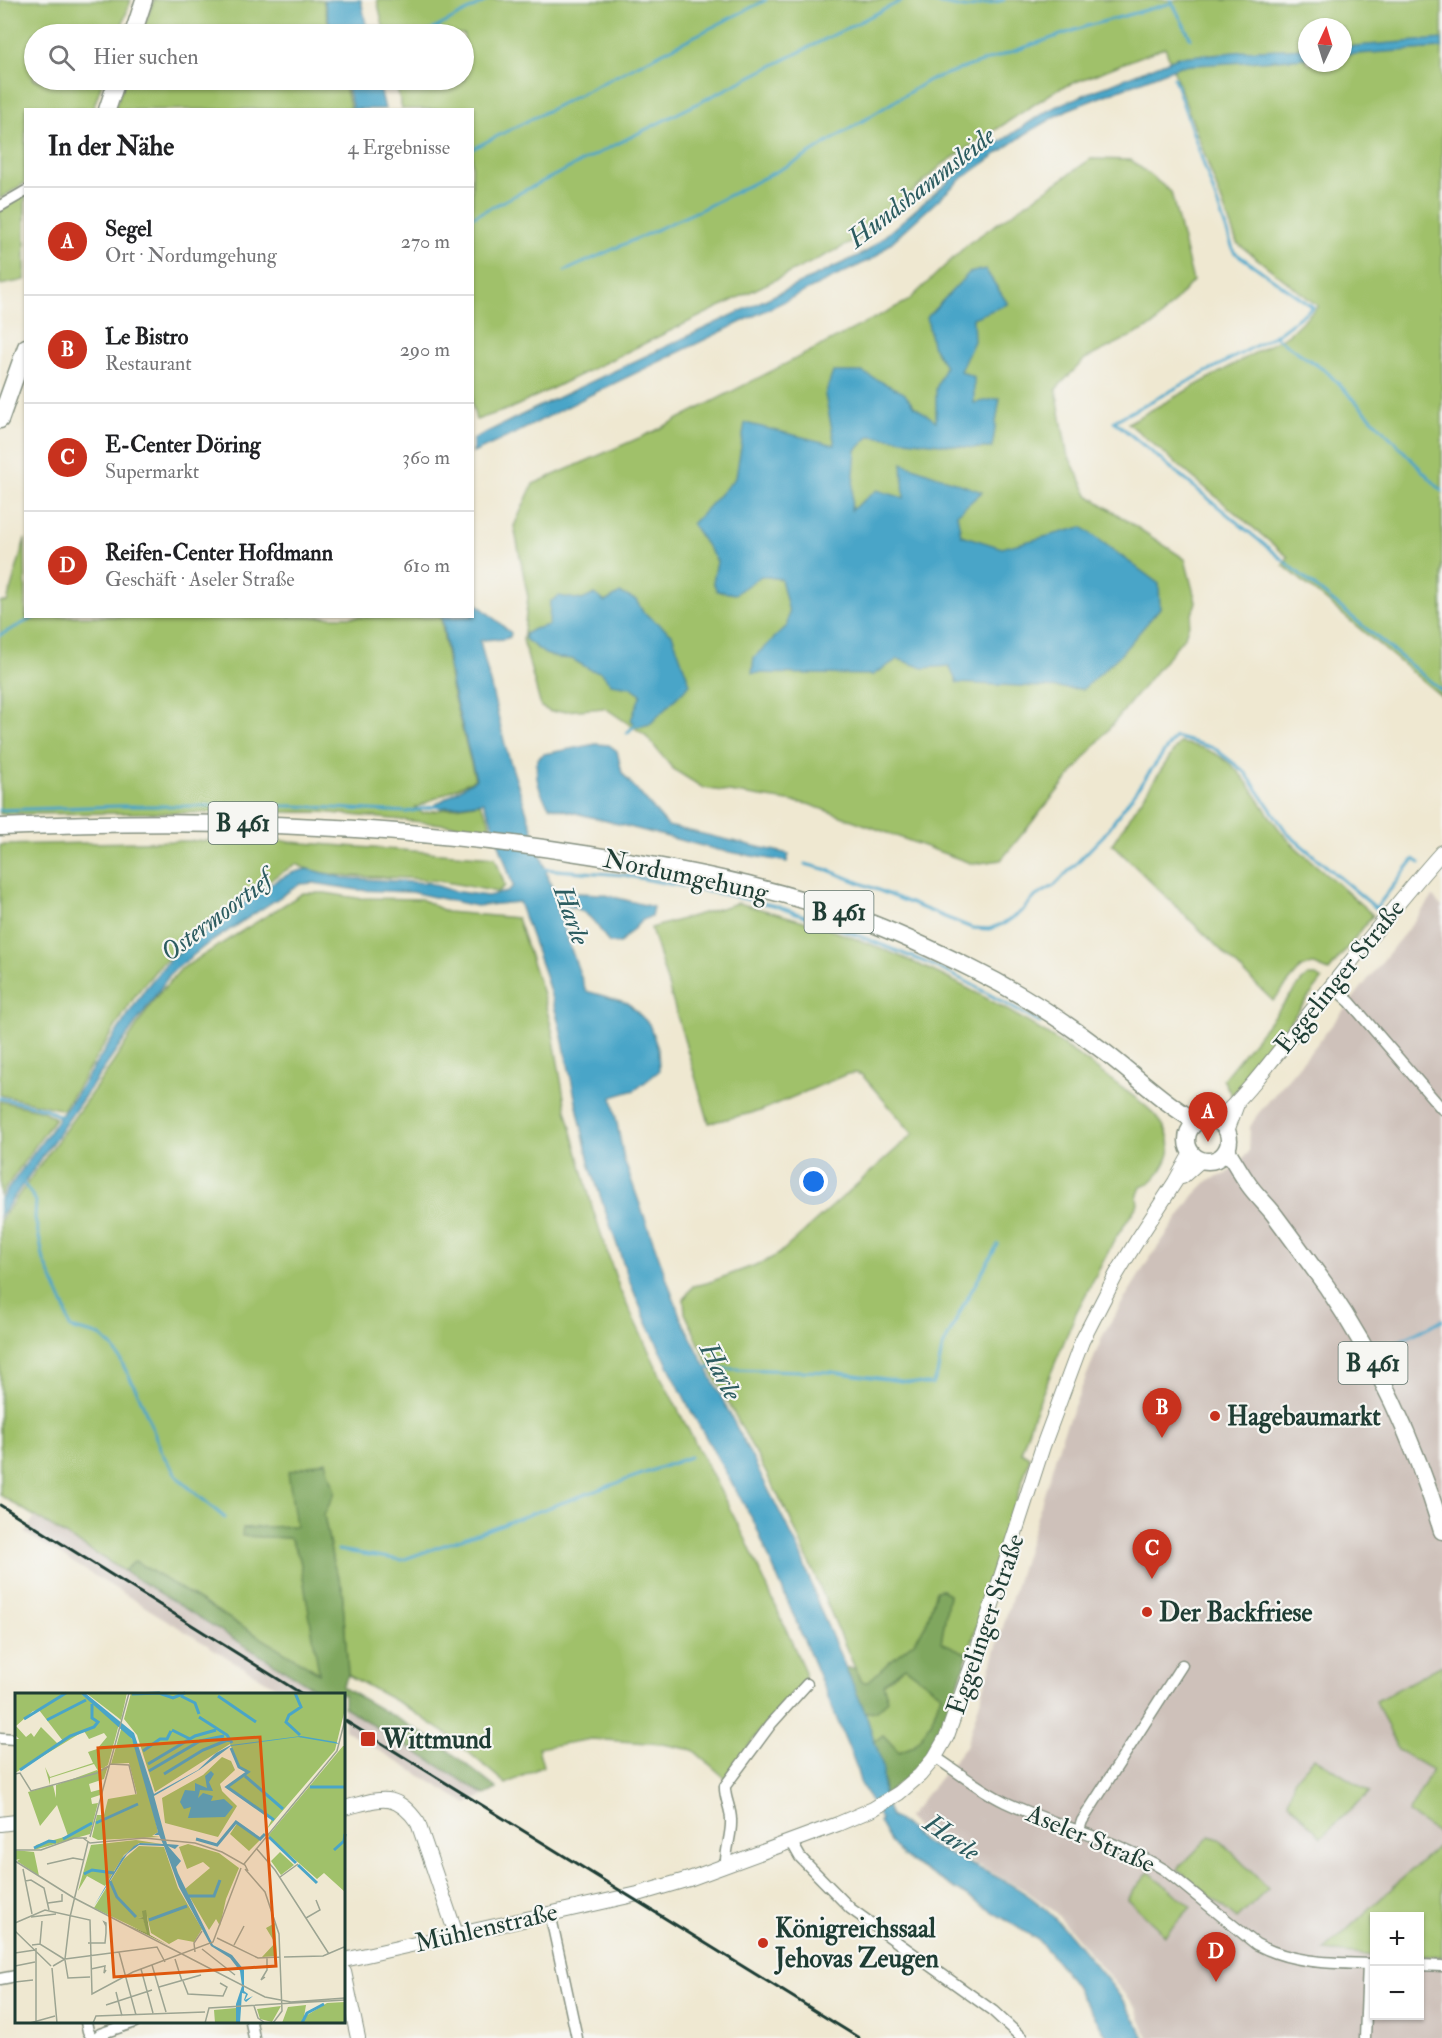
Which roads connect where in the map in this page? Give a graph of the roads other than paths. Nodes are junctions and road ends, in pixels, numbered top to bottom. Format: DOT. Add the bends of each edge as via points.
graph roads {
  1 [pos="144,0"];
  2 [pos="136,24"];
  3 [pos="114,90"];
  4 [pos="108,108"];
  5 [pos="24,192"];
  6 [pos="0,206"];
  7 [pos="24,353"];
  8 [pos="0,420"];
  9 [pos="0,827"];
  10 [pos="1442,852"];
  11 [pos="1332,986"];
  12 [pos="1442,1109"];
  13 [pos="1222,1126"];
  14 [pos="1193,1127"];
  15 [pos="1209,1155"];
  16 [pos="1442,1531"];
  17 [pos="1182,1665"];
  18 [pos="807,1684"];
  19 [pos="0,1738"];
  20 [pos="15,1739"];
  21 [pos="936,1757"];
  22 [pos="345,1808"];
  23 [pos="15,1822"];
  24 [pos="0,1824"];
  25 [pos="1079,1830"];
  26 [pos="791,1841"];
  27 [pos="726,1865"];
  28 [pos="629,1896"];
  29 [pos="550,1913"];
  30 [pos="456,1934"];
  31 [pos="345,1960"];
  32 [pos="1370,1964"];
  33 [pos="1424,1965"];
  34 [pos="1371,1966"];
  35 [pos="1442,1966"];
  36 [pos="15,1976"];
  37 [pos="345,1977"];
  38 [pos="0,1979"];
  39 [pos="86,2023"];
  40 [pos="132,2023"];
  41 [pos="251,2023"];
  42 [pos="94,2038"];
  43 [pos="254,2038"];
  44 [pos="358,2038"];
  45 [pos="577,2038"];
  46 [pos="1022,2038"];
  47 [pos="1365,2038"];
  1 -- 2 [label="main road"];
  3 -- 4 [label="main road"];
  5 -- 6 [label="street"];
  7 -- 8 [label="main road"];
  9 -- 14 [label="main road, Nordumgehung / B 461" via="151,821 356,828 547,848 739,883 856,917 973,969 1094,1044"];
  10 -- 11 [label="street, Eggelinger Straße"];
  11 -- 12 [label="street"];
  11 -- 13 [label="street, Eggelinger Straße"];
  13 -- 14 [label="main road" via="1204,1119"];
  13 -- 15 [label="main road" via="1229,1143"];
  14 -- 15 [label="main road, B 461" via="1187,1139"];
  15 -- 16 [label="main road, B 461" via="1248,1184 1327,1287 1383,1382 1433,1500"];
  15 -- 21 [label="street, Eggelinger Straße" via="1175,1182 1116,1275 1082,1341 1043,1446 971,1667"];
  17 -- 25 [label="street"];
  18 -- 27 [label="street" via="725,1786 731,1819"];
  19 -- 20 [label="street"];
  21 -- 25 [label="street, Aseler Straße" via="1005,1802"];
  21 -- 26 [label="street, Eggelinger Straße" via="910,1785 890,1799"];
  22 -- 30 [label="street" via="392,1800 411,1813 422,1833"];
  23 -- 24 [label="street"];
  25 -- 32 [label="street, Aseler Straße" via="1134,1852 1165,1870 1268,1951 1306,1961"];
  26 -- 27 [label="street, Eggelinger Straße"];
  26 -- 46 [label="street" via="800,1857 851,1909 993,2011"];
  27 -- 28 [label="street, Eggelinger Straße"];
  28 -- 29 [label="street, Mühlenstraße"];
  29 -- 30 [label="street, Mühlenstraße"];
  29 -- 45 [label="street"];
  30 -- 31 [label="street, Mühlenstraße"];
  33 -- 35 [label="street"];
  34 -- 47 [label="street"];
  36 -- 38 [label="street"];
  37 -- 44 [label="street"];
  39 -- 42 [label="street"];
  40 -- 42 [label="street"];
  41 -- 43 [label="street"];
}
